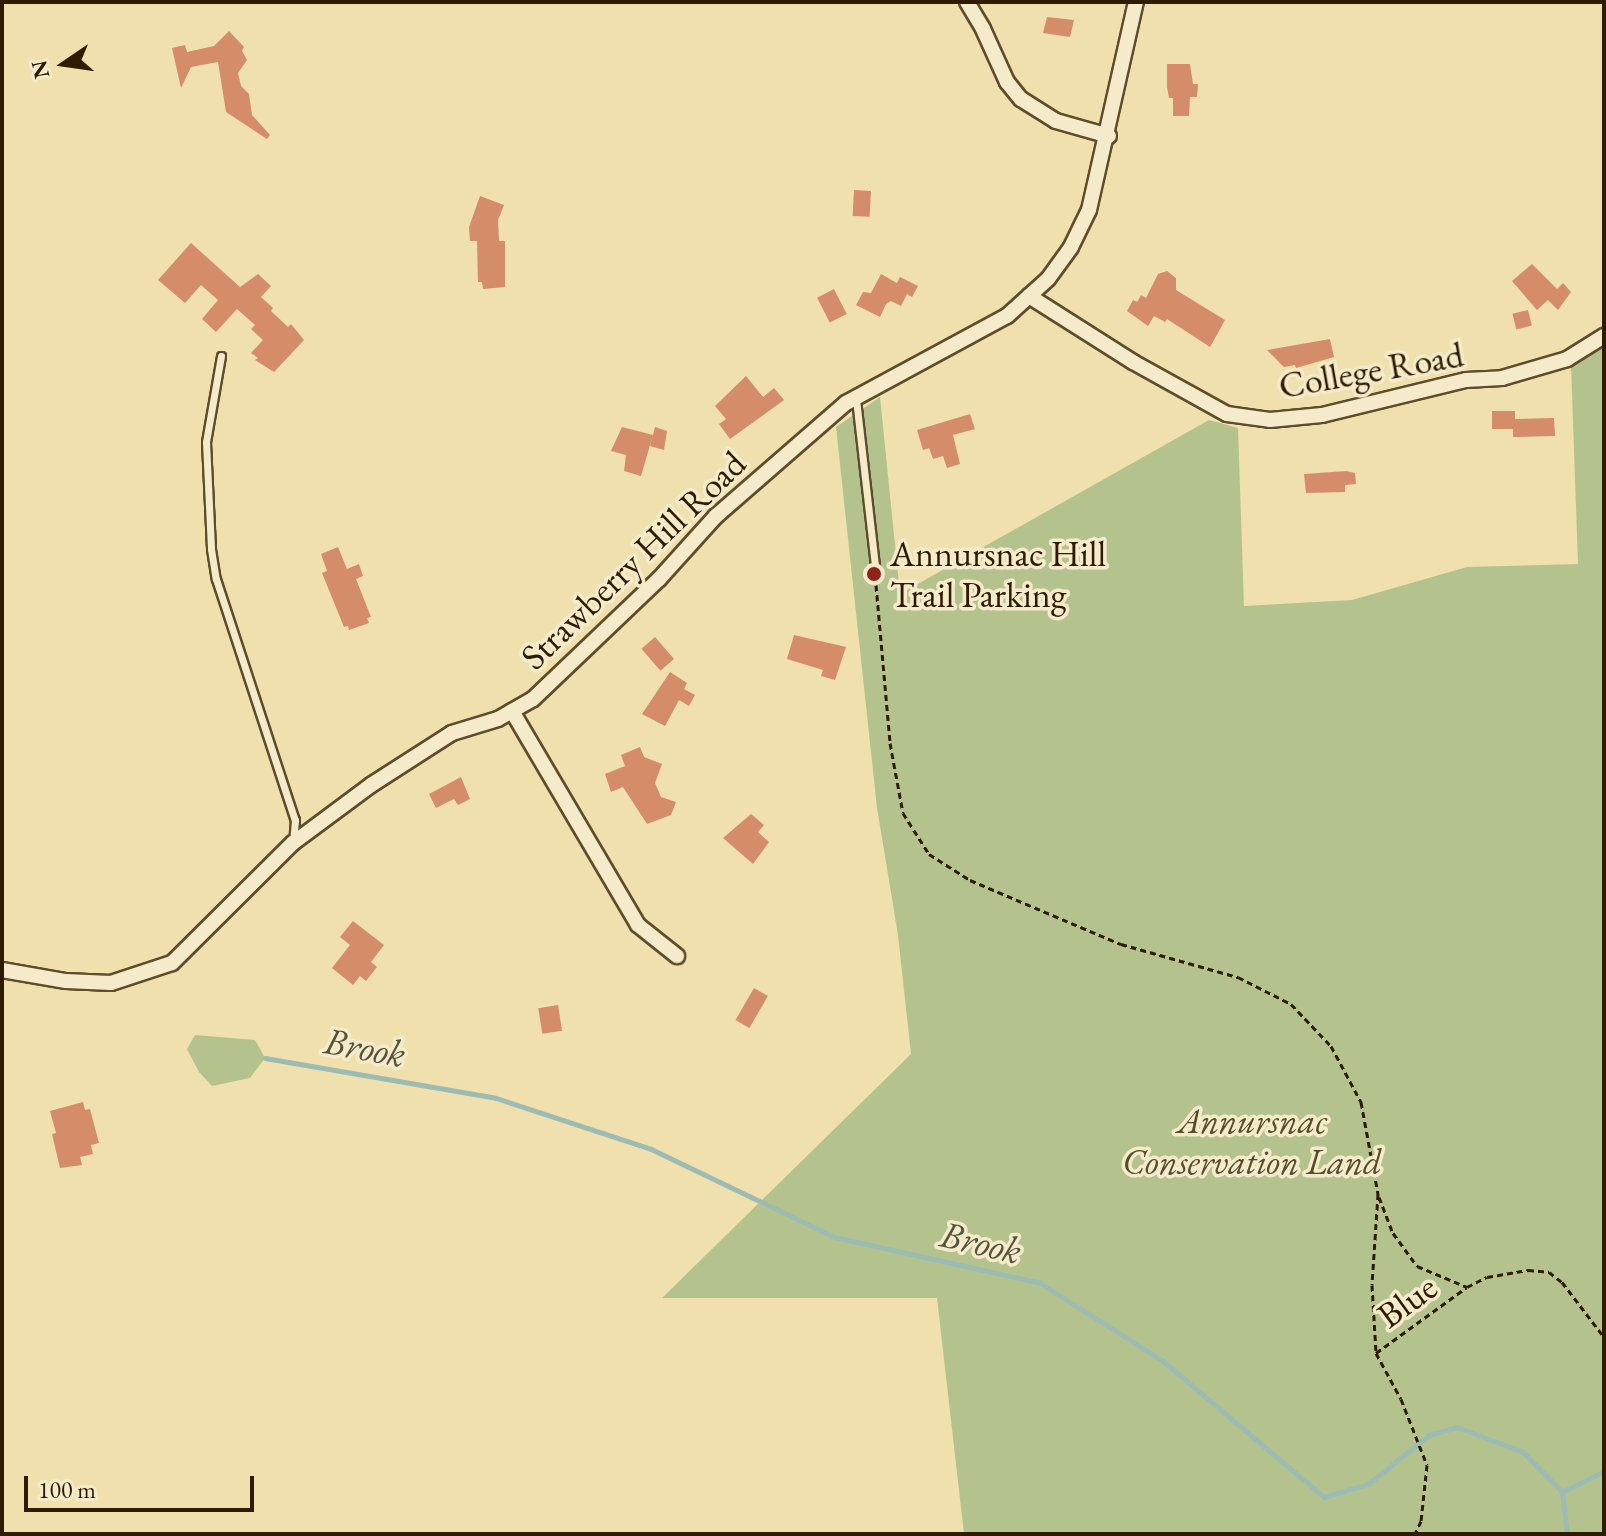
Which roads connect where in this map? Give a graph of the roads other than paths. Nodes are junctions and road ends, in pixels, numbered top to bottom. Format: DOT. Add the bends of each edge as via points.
graph roads {
  1 [pos="967,2"];
  2 [pos="1136,2"];
  3 [pos="1109,136"];
  4 [pos="1029,296"];
  5 [pos="1604,336"];
  6 [pos="221,356"];
  7 [pos="856,397"];
  8 [pos="876,575"];
  9 [pos="512,711"];
  10 [pos="293,843"];
  11 [pos="677,956"];
  12 [pos="2,970"];
  1 -- 3 [label="street" via="1000,70 1021,99 1056,121"];
  2 -- 3 [label="street, Strawberry Hill Road"];
  3 -- 4 [label="street, Strawberry Hill Road" via="1089,210 1071,247"];
  4 -- 5 [label="street, College Road" via="1227,414 1270,420 1322,415 1466,380 1502,378 1567,359"];
  4 -- 7 [label="street, Strawberry Hill Road" via="970,338"];
  6 -- 10 [label="lane" via="206,442 211,549 216,579 295,820"];
  7 -- 8 [label="lane"];
  7 -- 9 [label="street, Strawberry Hill Road" via="716,516 564,671"];
  9 -- 10 [label="street, Strawberry Hill Road" via="423,750"];
  9 -- 11 [label="street" via="638,925"];
  10 -- 12 [label="street, Strawberry Hill Road" via="172,963 111,983"];
}
